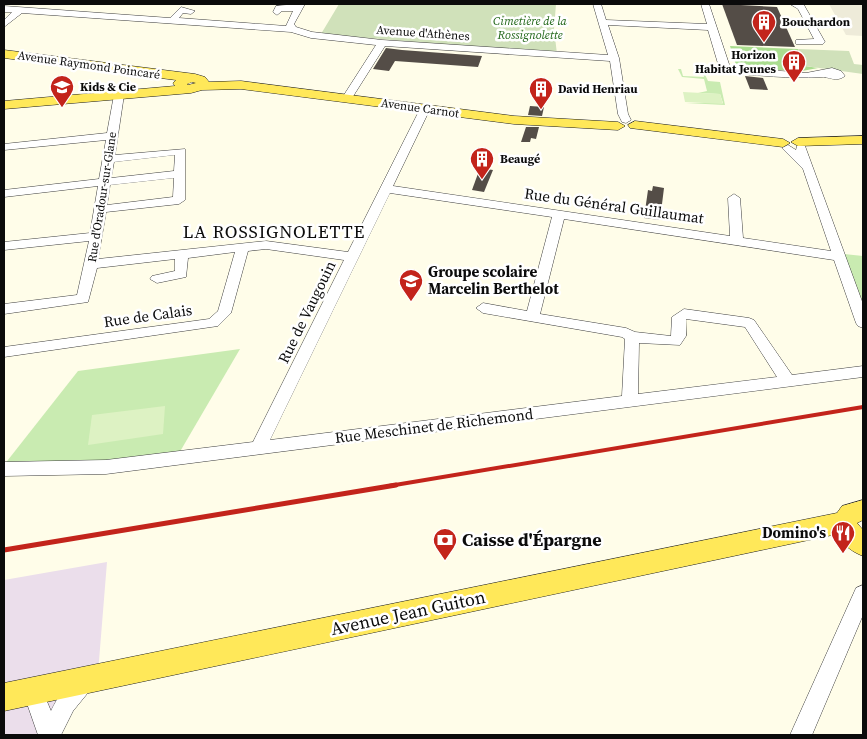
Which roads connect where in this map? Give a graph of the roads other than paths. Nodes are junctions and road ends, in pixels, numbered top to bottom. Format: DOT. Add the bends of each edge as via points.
graph roads {
  1 [pos="100,4"];
  2 [pos="597,4"];
  3 [pos="704,4"];
  4 [pos="794,4"];
  5 [pos="300,6"];
  6 [pos="4,9"];
  7 [pos="20,10"];
  8 [pos="191,11"];
  9 [pos="277,12"];
  10 [pos="90,15"];
  11 [pos="172,21"];
  12 [pos="602,22"];
  13 [pos="4,24"];
  14 [pos="712,27"];
  15 [pos="292,29"];
  16 [pos="799,42"];
  17 [pos="382,43"];
  18 [pos="4,54"];
  19 [pos="614,58"];
  20 [pos="825,72"];
  21 [pos="188,83"];
  22 [pos="119,95"];
  23 [pos="347,98"];
  24 [pos="4,105"];
  25 [pos="425,109"];
  26 [pos="626,124"];
  27 [pos="111,136"];
  28 [pos="863,140"];
  29 [pos="794,146"];
  30 [pos="4,147"];
  31 [pos="108,159"];
  32 [pos="180,174"];
  33 [pos="104,182"];
  34 [pos="386,189"];
  35 [pos="4,193"];
  36 [pos="734,198"];
  37 [pos="100,209"];
  38 [pos="559,214"];
  39 [pos="95,236"];
  40 [pos="737,240"];
  41 [pos="4,246"];
  42 [pos="243,247"];
  43 [pos="182,254"];
  44 [pos="838,256"];
  45 [pos="352,258"];
  46 [pos="91,264"];
  47 [pos="156,279"];
  48 [pos="483,308"];
  49 [pos="4,309"];
  50 [pos="532,317"];
  51 [pos="863,323"];
  52 [pos="632,337"];
  53 [pos="4,352"];
  54 [pos="863,372"];
  55 [pos="788,381"];
  56 [pos="630,401"];
  57 [pos="258,448"];
  58 [pos="4,469"];
  59 [pos="858,535"];
  60 [pos="863,594"];
  61 [pos="86,680"];
  62 [pos="33,692"];
  63 [pos="4,697"];
  64 [pos="50,735"];
  65 [pos="801,735"];
  1 -- 10 [label="street"];
  2 -- 12 [label="street"];
  3 -- 14 [label="street"];
  4 -- 16 [label="street" via="801,7 820,42"];
  5 -- 9 [label="street" via="279,8"];
  5 -- 15 [label="street" via="290,24"];
  6 -- 7 [label="street, Avenue d'Athènes"];
  7 -- 10 [label="street, Avenue d'Athènes"];
  7 -- 13 [label="street"];
  8 -- 11 [label="street" via="181,10"];
  10 -- 11 [label="street, Avenue d'Athènes"];
  11 -- 15 [label="street, Avenue d'Athènes"];
  12 -- 14 [label="street"];
  12 -- 19 [label="street"];
  14 -- 20 [label="street" via="725,69 806,76"];
  15 -- 17 [label="street, Avenue d'Athènes" via="311,35"];
  17 -- 19 [label="street, Avenue d'Athènes"];
  17 -- 23 [label="street"];
  18 -- 21 [label="main road, Avenue Raymond Poincaré"];
  19 -- 26 [label="street"];
  21 -- 22 [label="main road" via="160,91"];
  21 -- 23 [label="main road, Avenue Carnot" via="241,85"];
  22 -- 24 [label="main road"];
  22 -- 27 [label="street, Rue d'Oradour-sur-Glane"];
  23 -- 25 [label="main road, Avenue Carnot"];
  25 -- 26 [label="main road, Avenue Carnot" via="514,120"];
  25 -- 34 [label="street, Rue de Vaugouin"];
  26 -- 29 [label="main road, Avenue Carnot"];
  27 -- 30 [label="street"];
  27 -- 31 [label="street, Rue d'Oradour-sur-Glane"];
  28 -- 29 [label="main road, Avenue Carnot"];
  29 -- 44 [label="street" via="807,167"];
  31 -- 32 [label="street" via="181,151"];
  31 -- 33 [label="street, Rue d'Oradour-sur-Glane"];
  32 -- 33 [label="street"];
  32 -- 37 [label="street" via="179,200"];
  33 -- 35 [label="street"];
  33 -- 37 [label="street, Rue d'Oradour-sur-Glane"];
  34 -- 38 [label="street, Rue du Général Guillaumat"];
  34 -- 45 [label="street, Rue de Vaugouin"];
  36 -- 40 [label="street"];
  37 -- 39 [label="street, Rue d'Oradour-sur-Glane"];
  38 -- 40 [label="street, Rue du Général Guillaumat"];
  38 -- 50 [label="street"];
  39 -- 41 [label="street"];
  39 -- 46 [label="street, Rue d'Oradour-sur-Glane"];
  40 -- 44 [label="street, Rue du Général Guillaumat"];
  42 -- 43 [label="street"];
  42 -- 45 [label="street" via="276,245"];
  42 -- 53 [label="street, Rue de Calais" via="224,313 213,323"];
  43 -- 46 [label="street"];
  43 -- 47 [label="street" via="182,274"];
  44 -- 51 [label="street"];
  45 -- 57 [label="street, Rue de Vaugouin"];
  46 -- 49 [label="street, Rue d'Oradour-sur-Glane" via="83,299"];
  48 -- 50 [label="street"];
  50 -- 52 [label="street"];
  52 -- 55 [label="street" via="676,341 679,317 684,314 750,323"];
  52 -- 56 [label="street"];
  54 -- 55 [label="street, Rue Meschinet de Richemond"];
  55 -- 56 [label="street, Rue Meschinet de Richemond"];
  56 -- 57 [label="street, Rue Meschinet de Richemond"];
  57 -- 58 [label="street, Rue Meschinet de Richemond" via="106,467"];
  59 -- 61 [label="main road, Avenue Jean Guiton" via="813,529"];
  60 -- 65 [label="street"];
  61 -- 62 [label="main road, Avenue Jean Guiton"];
  61 -- 64 [label="street" via="66,704"];
  62 -- 63 [label="main road, Avenue Jean Guiton"];
  62 -- 64 [label="street"];
}
